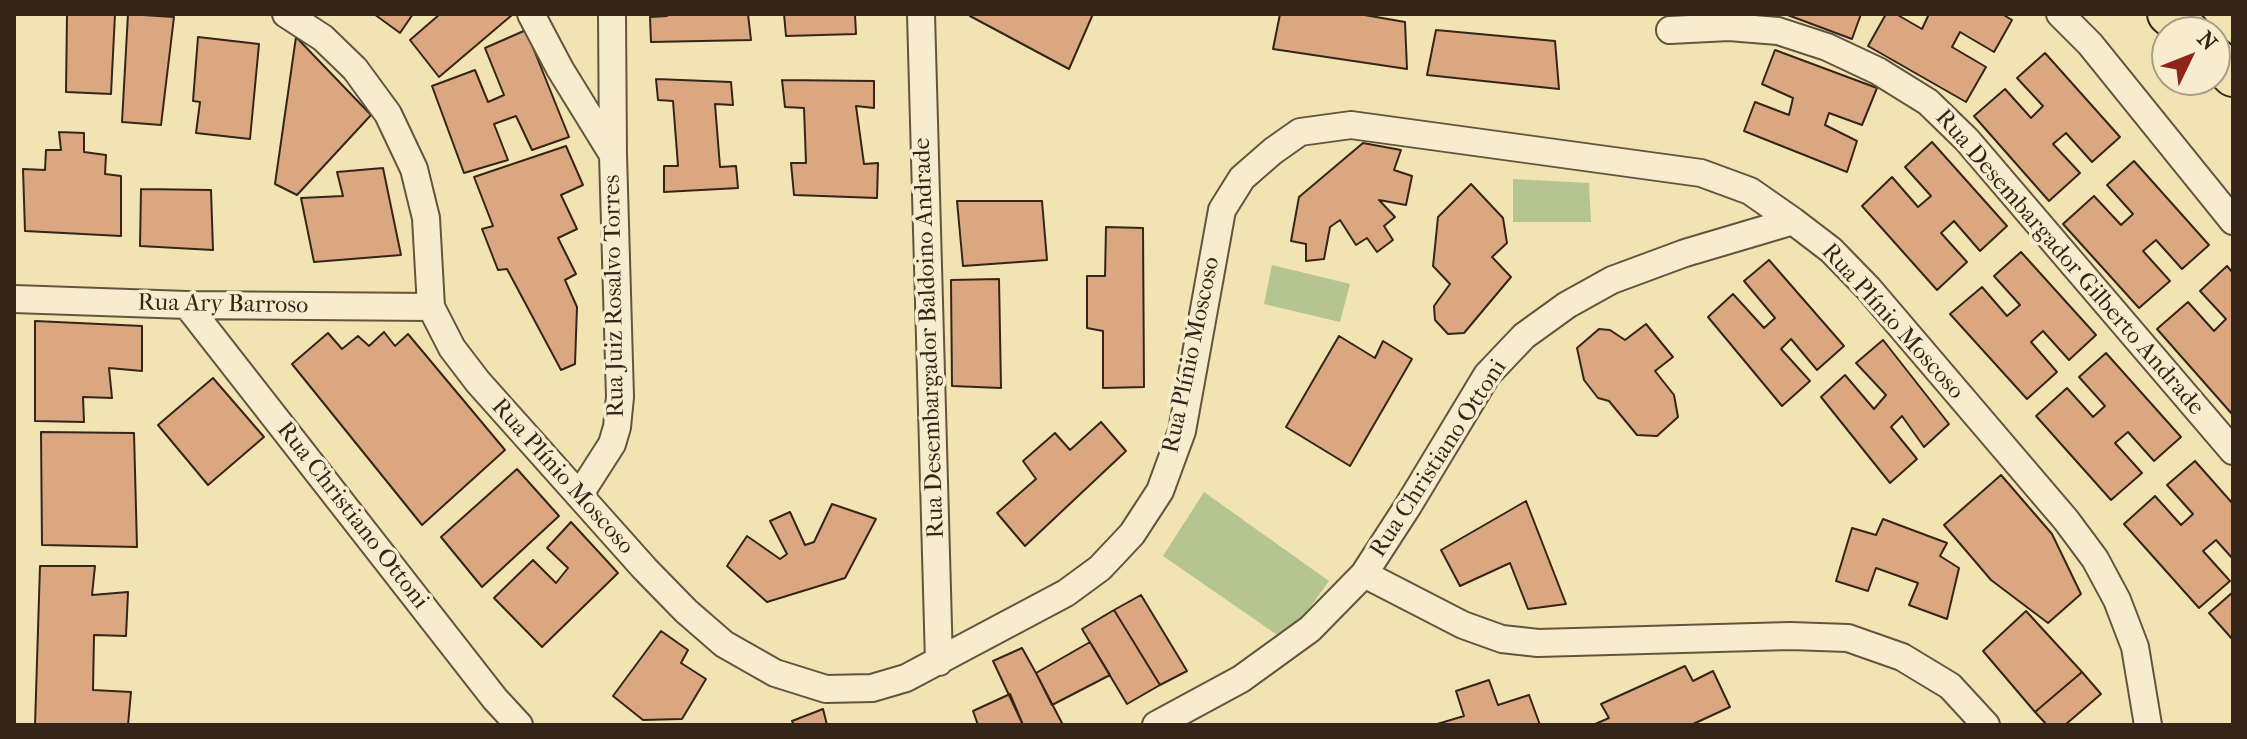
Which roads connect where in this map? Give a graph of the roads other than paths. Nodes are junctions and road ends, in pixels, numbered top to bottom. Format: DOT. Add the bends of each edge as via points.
graph roads {
  1 [pos="286,14"];
  2 [pos="531,14"];
  3 [pos="612,14"];
  4 [pos="921,14"];
  5 [pos="2060,14"];
  6 [pos="1670,30"];
  7 [pos="613,155"];
  8 [pos="1793,221"];
  9 [pos="2233,221"];
  10 [pos="14,299"];
  11 [pos="187,305"];
  12 [pos="431,307"];
  13 [pos="2233,451"];
  14 [pos="580,494"];
  15 [pos="1364,574"];
  16 [pos="939,662"];
  17 [pos="519,725"];
  18 [pos="1156,725"];
  19 [pos="1986,725"];
  20 [pos="2148,725"];
  1 -- 12 [label="street, Rua Plínio Moscoso" via="323,38 355,69 388,114 414,169 426,218"];
  2 -- 7 [label="street, Rua Juiz Rosalvo Torres"];
  3 -- 7 [label="street"];
  4 -- 16 [label="street, Rua Desembargador Baldoino Andrade"];
  5 -- 9 [label="street"];
  6 -- 13 [label="street, Rua Desembargador Gilberto Andrade" via="1778,31 1878,71 1928,102 1967,140"];
  7 -- 14 [label="street, Rua Juiz Rosalvo Torres" via="619,412 612,444"];
  8 -- 15 [label="street, Rua Christiano Ottoni" via="1612,280 1524,336 1487,375"];
  8 -- 16 [label="street, Rua Plínio Moscoso" via="1750,191 1701,173 1351,125 1300,132 1242,178 1222,210 1182,431 1160,491 1132,534 1100,568 1066,593"];
  8 -- 20 [label="street, Rua Plínio Moscoso" via="1868,288 2095,559 2135,647"];
  10 -- 11 [label="street, Rua Ary Barroso"];
  11 -- 12 [label="street, Rua Ary Barroso"];
  11 -- 17 [label="street, Rua Christiano Ottoni"];
  12 -- 14 [label="street, Rua Plínio Moscoso" via="478,382"];
  14 -- 16 [label="street, Rua Plínio Moscoso" via="686,611 724,644 775,673 826,689 872,688"];
  15 -- 18 [label="street, Rua Christiano Ottoni" via="1310,629 1241,679"];
  15 -- 19 [label="street" via="1502,639 1538,643 1848,638 1902,657 1950,686"];
}
